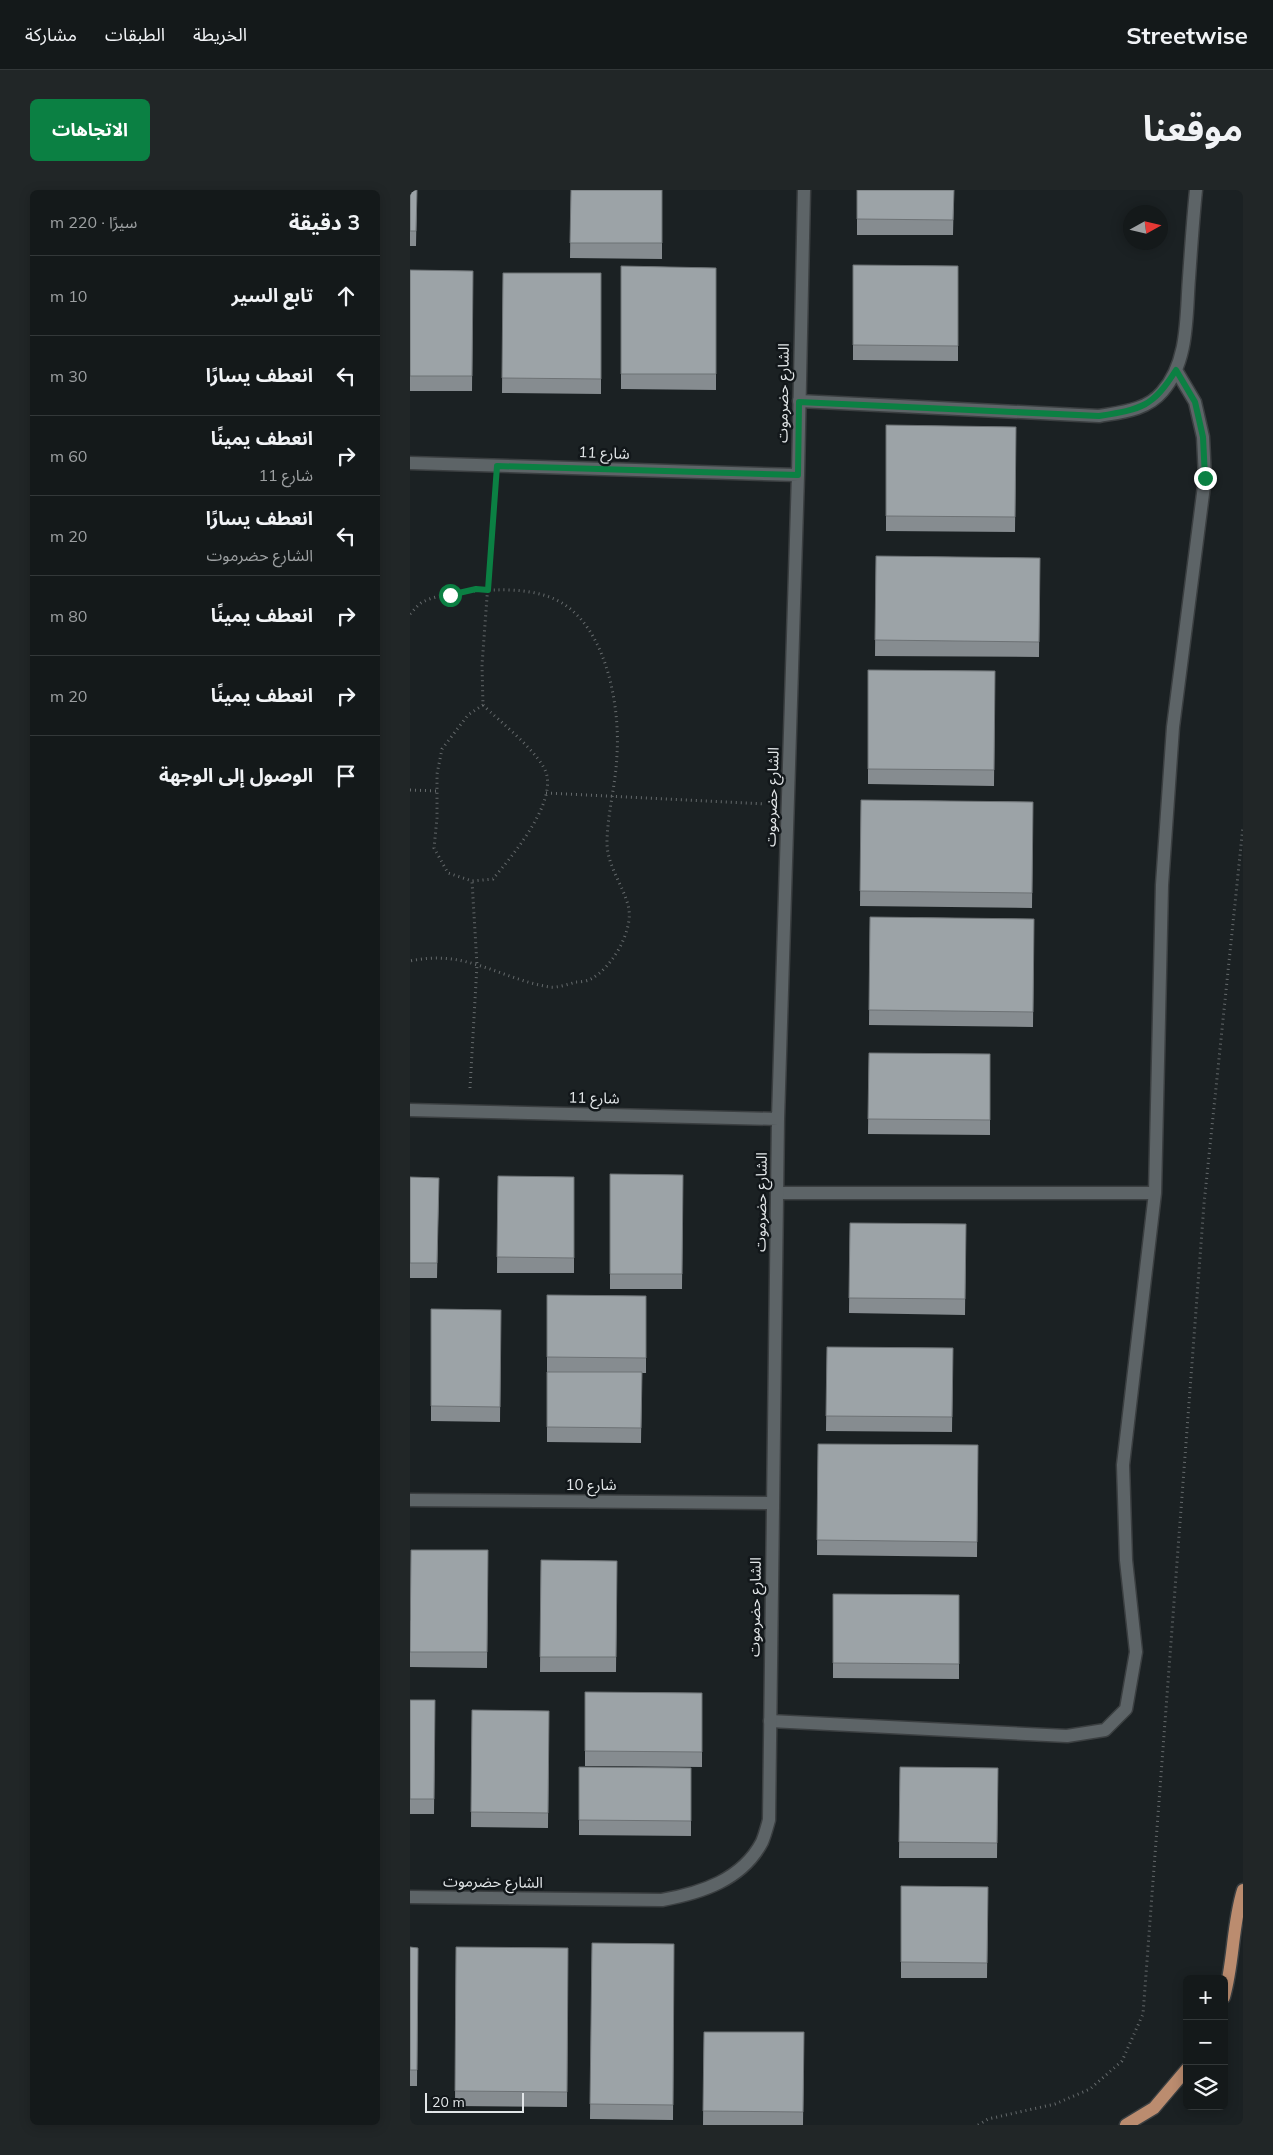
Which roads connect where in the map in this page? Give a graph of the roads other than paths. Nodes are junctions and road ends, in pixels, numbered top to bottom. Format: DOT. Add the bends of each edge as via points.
graph roads {
  1 [pos="804,190"];
  2 [pos="1196,190"];
  3 [pos="1176,370"];
  4 [pos="799,402"];
  5 [pos="410,464"];
  6 [pos="798,475"];
  7 [pos="410,1110"];
  8 [pos="778,1119"];
  9 [pos="777,1193"];
  10 [pos="1155,1193"];
  11 [pos="410,1500"];
  12 [pos="772,1503"];
  13 [pos="770,1721"];
  14 [pos="1243,1890"];
  15 [pos="410,1897"];
  16 [pos="1228,1983"];
  17 [pos="1183,2074"];
  18 [pos="1126,2125"];
  1 -- 4 [label="street, الشارع حضرموت"];
  2 -- 3 [label="street" via="1183,345"];
  3 -- 4 [label="street" via="1162,392 1149,403 1130,411 1099,416"];
  3 -- 10 [label="street" via="1195,402 1203,437 1205,478 1173,727 1162,885"];
  4 -- 6 [label="street, الشارع حضرموت"];
  5 -- 6 [label="street, شارع 11"];
  6 -- 8 [label="street, الشارع حضرموت"];
  7 -- 8 [label="street, شارع 11"];
  8 -- 9 [label="street, الشارع حضرموت"];
  9 -- 10 [label="street"];
  9 -- 12 [label="street, الشارع حضرموت"];
  10 -- 13 [label="street" via="1123,1465 1126,1560 1136,1652 1126,1709 1105,1730 1067,1736"];
  11 -- 12 [label="street, شارع 10"];
  12 -- 13 [label="street, الشارع حضرموت"];
  13 -- 15 [label="street, الشارع حضرموت" via="769,1820 762,1842 749,1860 712,1888 662,1900"];
  14 -- 16 [label="main road"];
  17 -- 18 [label="main road" via="1154,2108"];
}
